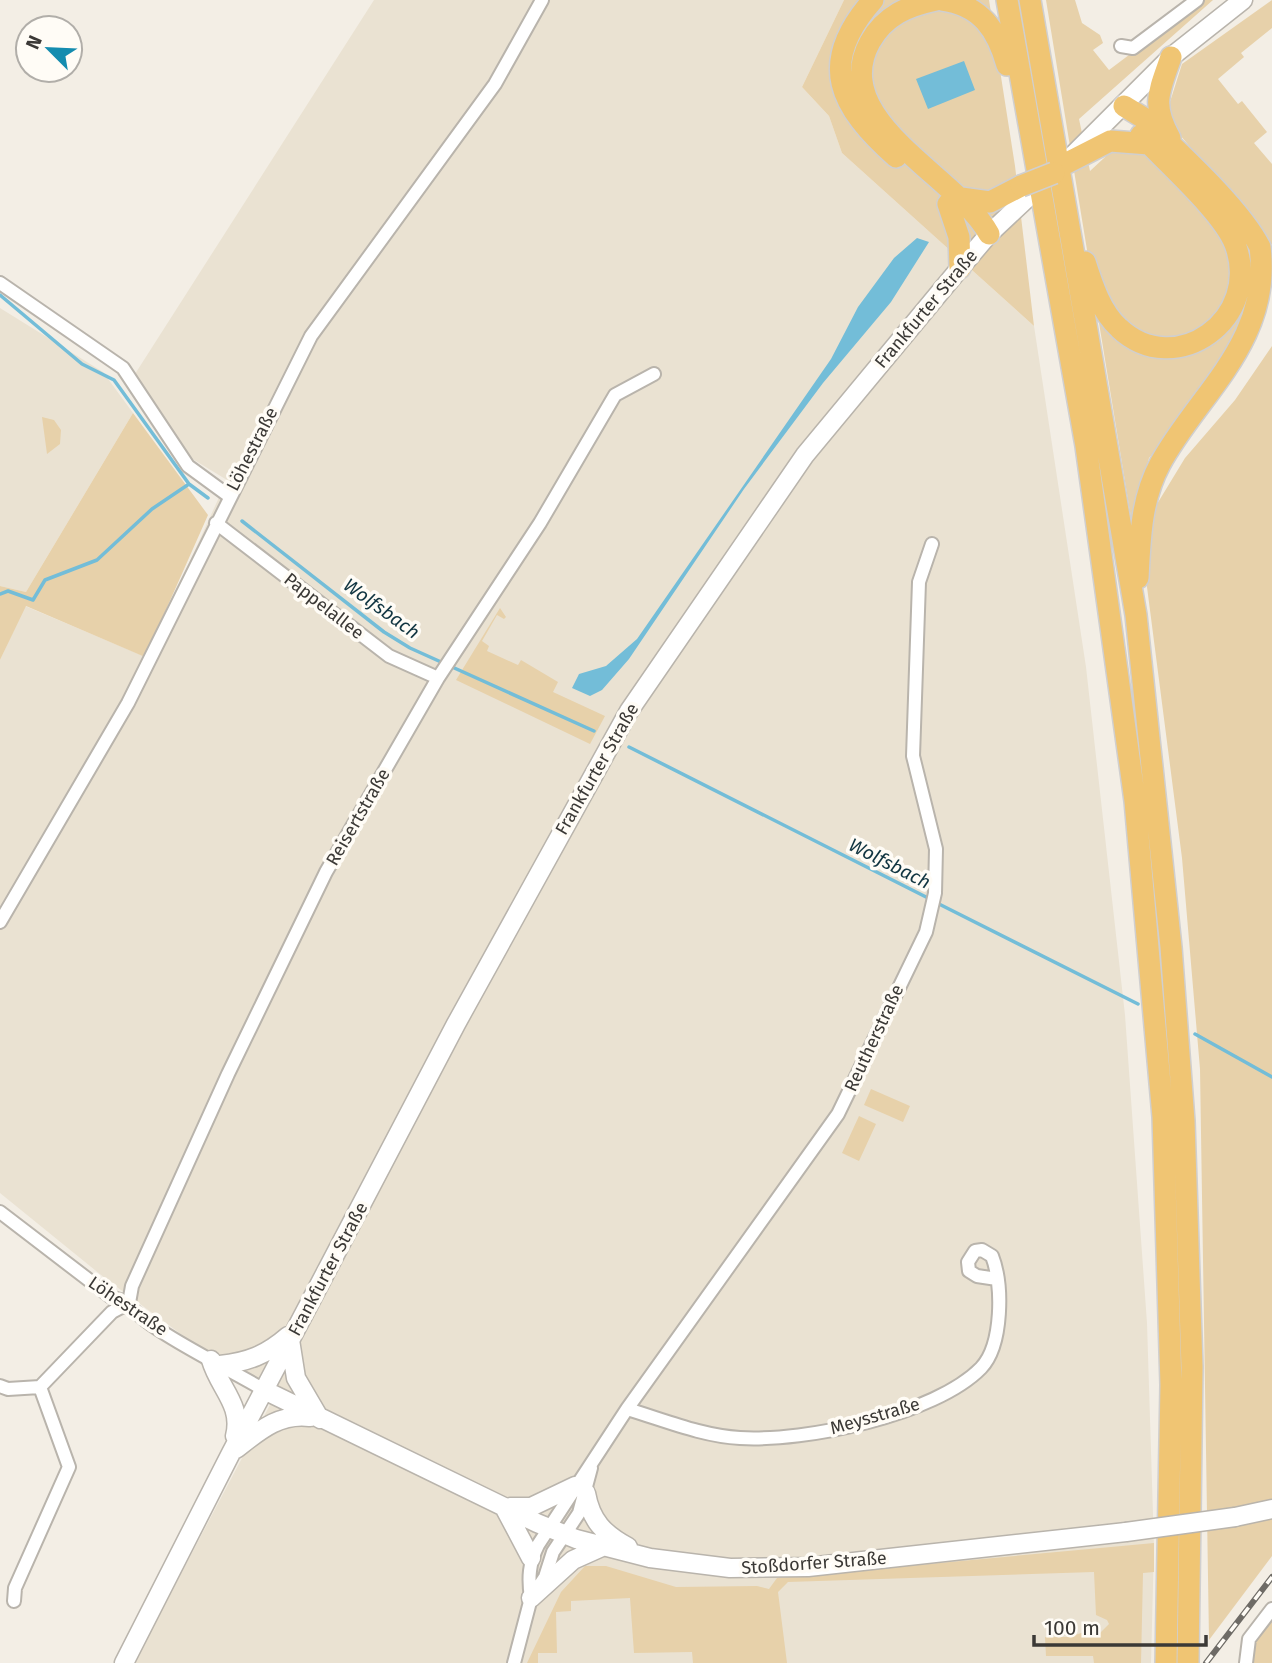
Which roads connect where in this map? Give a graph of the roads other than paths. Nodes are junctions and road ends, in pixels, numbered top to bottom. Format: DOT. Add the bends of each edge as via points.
graph roads {
  1 [pos="542,0"];
  2 [pos="873,0"];
  3 [pos="936,0"];
  4 [pos="942,0"];
  5 [pos="1007,0"];
  6 [pos="1030,0"];
  7 [pos="1197,0"];
  8 [pos="1243,0"];
  9 [pos="1121,46"];
  10 [pos="1171,57"];
  11 [pos="1124,106"];
  12 [pos="1149,144"];
  13 [pos="1178,152"];
  14 [pos="1051,173"];
  15 [pos="1063,195"];
  16 [pos="955,201"];
  17 [pos="989,234"];
  18 [pos="960,268"];
  19 [pos="0,284"];
  20 [pos="654,374"];
  21 [pos="229,496"];
  22 [pos="216,523"];
  23 [pos="932,544"];
  24 [pos="1136,615"];
  25 [pos="444,669"];
  26 [pos="0,922"];
  27 [pos="0,1212"];
  28 [pos="997,1279"];
  29 [pos="130,1303"];
  30 [pos="293,1335"];
  31 [pos="215,1363"];
  32 [pos="0,1386"];
  33 [pos="40,1387"];
  34 [pos="264,1390"];
  35 [pos="627,1409"];
  36 [pos="320,1419"];
  37 [pos="231,1452"];
  38 [pos="580,1489"];
  39 [pos="504,1507"];
  40 [pos="1272,1509"];
  41 [pos="557,1531"];
  42 [pos="603,1547"];
  43 [pos="531,1558"];
  44 [pos="650,1558"];
  45 [pos="531,1598"];
  46 [pos="14,1601"];
  47 [pos="1272,1609"];
  48 [pos="124,1663"];
  49 [pos="514,1663"];
  50 [pos="1166,1663"];
  51 [pos="1188,1663"];
  52 [pos="1245,1663"];
  1 -- 21 [label="street, Löhestraße" via="495,84 324,315"];
  2 -- 16 [label="highway" via="860,15 843,52 840,75 844,94 852,113 869,133"];
  3 -- 16 [label="highway" via="903,9 876,32 866,50 864,89 871,111"];
  4 -- 14 [label="highway" via="976,11 999,38"];
  5 -- 14 [label="highway"];
  6 -- 15 [label="highway"];
  7 -- 9 [label="street" via="1133,48"];
  8 -- 10 [label="main road, Frankfurter Straße"];
  10 -- 11 [label="main road, Frankfurter Straße"];
  10 -- 13 [label="highway" via="1157,99"];
  11 -- 12 [label="highway"];
  11 -- 13 [label="highway"];
  11 -- 14 [label="main road, Frankfurter Straße"];
  12 -- 14 [label="highway" via="1110,141"];
  12 -- 15 [label="highway" via="1234,241 1240,260 1239,293 1234,308 1211,333 1194,342 1159,346 1130,338 1119,329 1089,276"];
  13 -- 24 [label="highway" via="1249,228 1269,268 1272,294 1265,329 1247,362 1173,443 1159,465 1141,524"];
  14 -- 16 [label="highway" via="990,202"];
  14 -- 17 [label="main road, Frankfurter Straße"];
  14 -- 50 [label="highway" via="1135,801 1163,1117 1171,1385"];
  15 -- 24 [label="highway"];
  16 -- 17 [label="highway" via="971,225"];
  16 -- 18 [label="highway"];
  17 -- 18 [label="main road, Frankfurter Straße"];
  18 -- 30 [label="main road, Frankfurter Straße" via="805,455 629,711 456,1024"];
  19 -- 21 [label="street" via="123,368 188,466"];
  20 -- 25 [label="street, Reisertstraße" via="615,395 535,532"];
  21 -- 22 [label="street, Löhestraße"];
  22 -- 25 [label="street, Pappelallee" via="389,656"];
  22 -- 26 [label="street, Löhestraße" via="128,703"];
  23 -- 35 [label="street, Reutherstraße" via="919,582 913,756 936,849 935,893 926,932 838,1114"];
  24 -- 51 [label="highway" via="1184,1121 1192,1367"];
  25 -- 29 [label="street, Reisertstraße" via="327,872 207,1120 132,1286"];
  27 -- 29 [label="street, Löhestraße" via="111,1297"];
  28 -- 35 [label="street, Meysstraße" via="999,1323 983,1367 954,1391 928,1401 841,1429 741,1438"];
  29 -- 31 [label="street, Löhestraße" via="136,1313"];
  29 -- 33 [label="street" via="112,1312"];
  30 -- 31 [label="main road" via="246,1363"];
  30 -- 34 [label="main road, Frankfurter Straße"];
  30 -- 36 [label="main road" via="296,1378"];
  31 -- 34 [label="street, Löhestraße"];
  31 -- 37 [label="main road" via="217,1381 237,1408"];
  32 -- 33 [label="street"];
  33 -- 46 [label="street" via="69,1467 15,1588"];
  34 -- 36 [label="main road, Stoßdorfer Straße"];
  34 -- 37 [label="main road, Frankfurter Straße"];
  35 -- 38 [label="street, Reutherstraße"];
  36 -- 37 [label="main road" via="296,1415 270,1423"];
  36 -- 39 [label="main road, Stoßdorfer Straße"];
  37 -- 48 [label="main road, Frankfurter Straße"];
  38 -- 39 [label="main road" via="531,1507"];
  38 -- 41 [label="street, Reutherstraße"];
  38 -- 44 [label="main road" via="608,1536"];
  39 -- 41 [label="main road, Stoßdorfer Straße"];
  39 -- 43 [label="main road"];
  40 -- 44 [label="main road, Stoßdorfer Straße, bridge" via="1126,1532 808,1567 730,1569"];
  41 -- 42 [label="main road, Stoßdorfer Straße"];
  41 -- 43 [label="street, Reutherstraße"];
  41 -- 45 [label="street" via="545,1577"];
  42 -- 44 [label="main road, Stoßdorfer Straße"];
  42 -- 45 [label="main road" via="573,1560"];
  43 -- 45 [label="street"];
  45 -- 49 [label="street"];
  47 -- 52 [label="street" via="1249,1639"];
}
